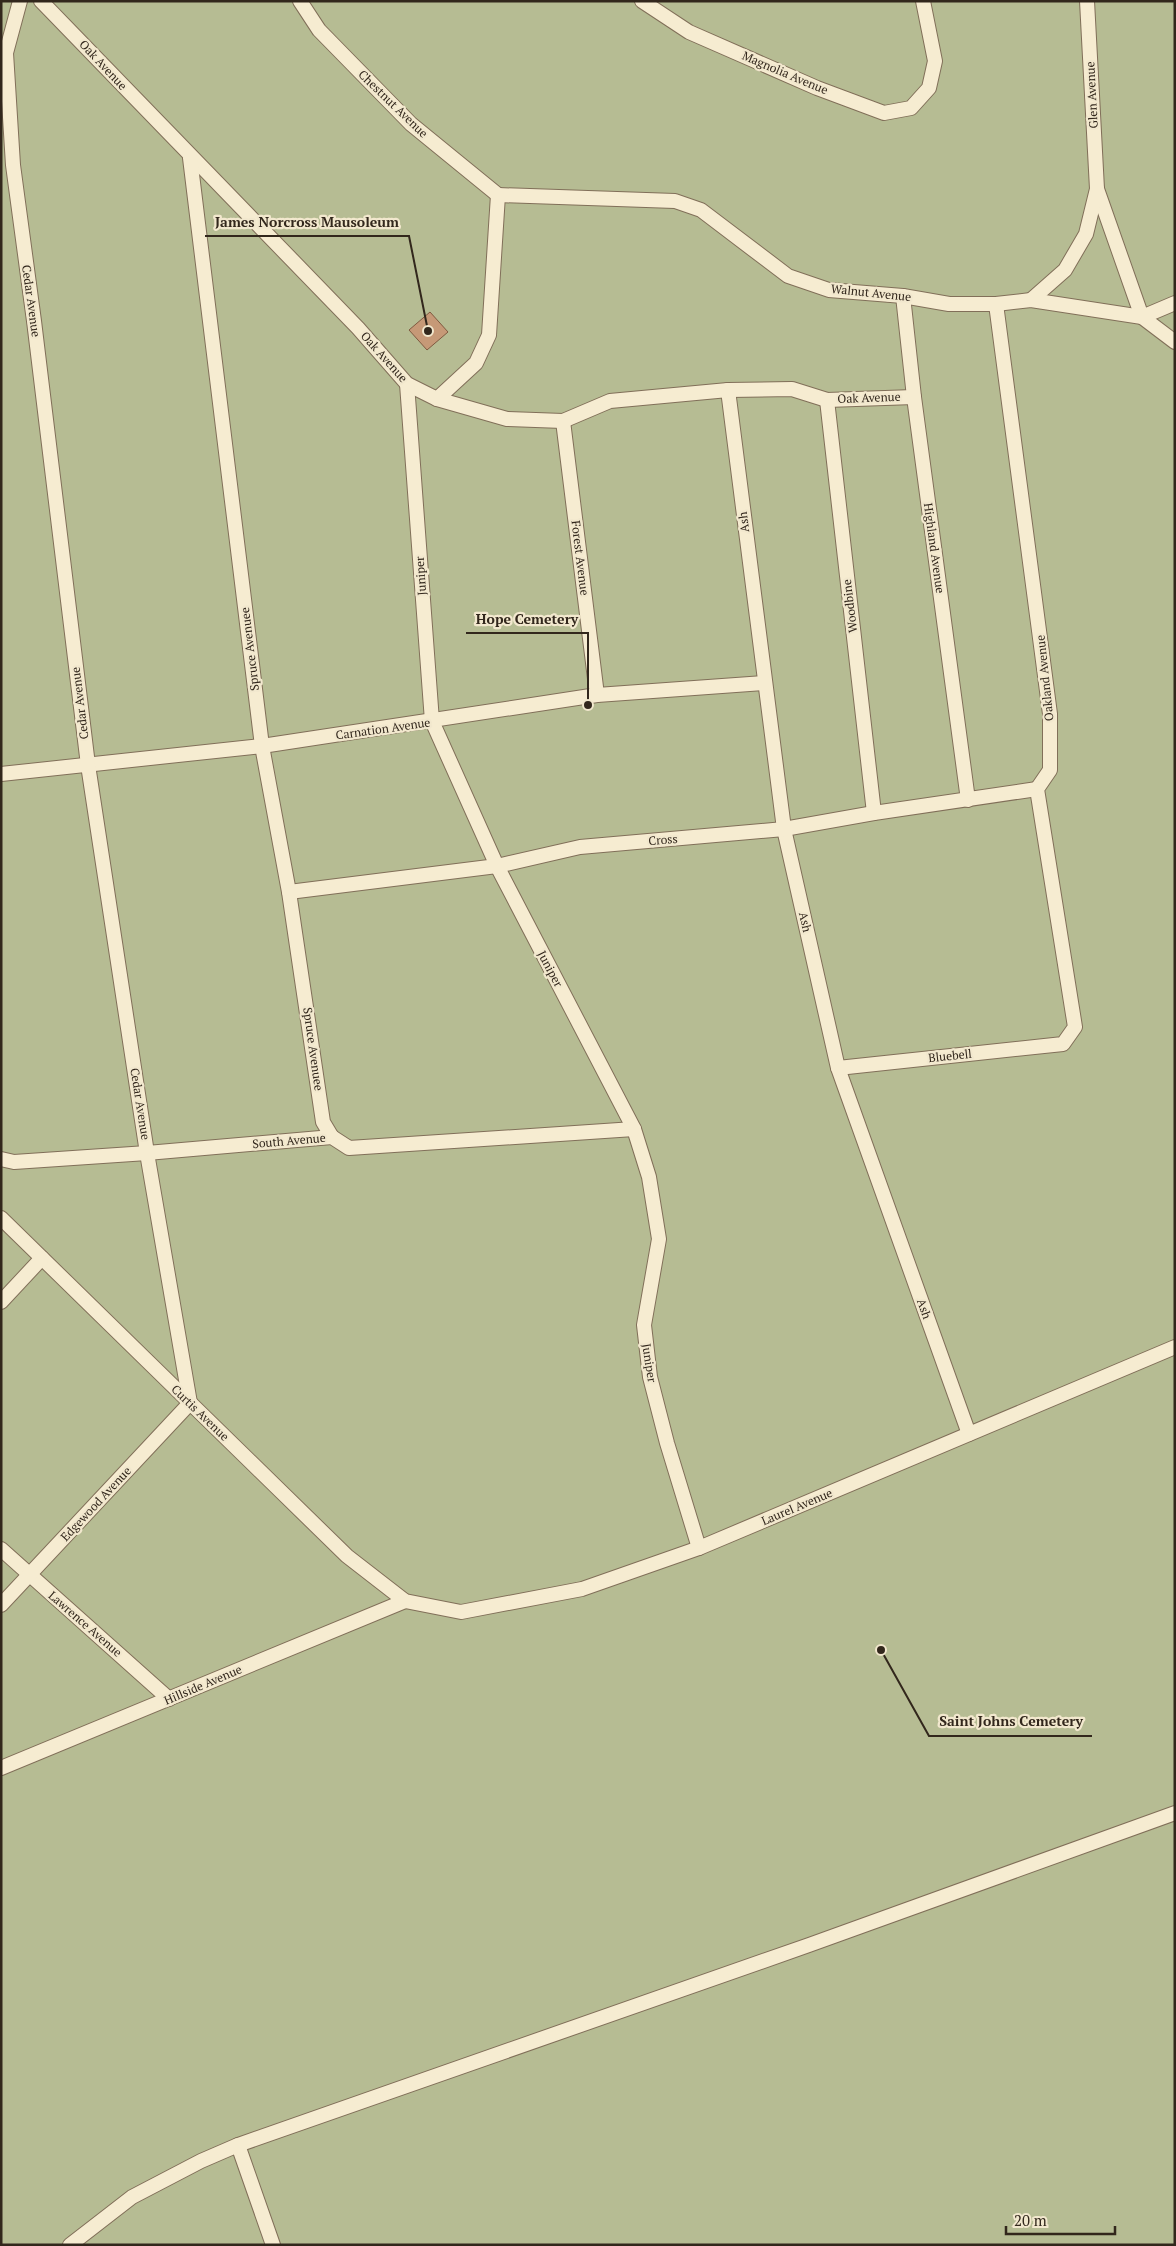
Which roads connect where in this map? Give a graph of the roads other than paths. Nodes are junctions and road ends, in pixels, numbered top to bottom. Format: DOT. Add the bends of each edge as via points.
graph roads {
  1 [pos="20,1"];
  2 [pos="40,1"];
  3 [pos="300,1"];
  4 [pos="642,1"];
  5 [pos="924,1"];
  6 [pos="1087,1"];
  7 [pos="4,52"];
  8 [pos="190,158"];
  9 [pos="7,164"];
  10 [pos="1097,188"];
  11 [pos="498,195"];
  12 [pos="903,296"];
  13 [pos="1031,300"];
  14 [pos="1175,303"];
  15 [pos="996,304"];
  16 [pos="1142,317"];
  17 [pos="1175,342"];
  18 [pos="407,384"];
  19 [pos="728,390"];
  20 [pos="914,397"];
  21 [pos="437,398"];
  22 [pos="826,400"];
  23 [pos="563,421"];
  24 [pos="764,683"];
  25 [pos="597,695"];
  26 [pos="432,721"];
  27 [pos="262,746"];
  28 [pos="88,765"];
  29 [pos="1,774"];
  30 [pos="1037,789"];
  31 [pos="968,800"];
  32 [pos="874,812"];
  33 [pos="784,829"];
  34 [pos="497,866"];
  35 [pos="289,892"];
  36 [pos="838,1068"];
  37 [pos="634,1129"];
  38 [pos="332,1137"];
  39 [pos="147,1153"];
  40 [pos="1,1159"];
  41 [pos="1,1218"];
  42 [pos="42,1258"];
  43 [pos="1,1302"];
  44 [pos="1175,1347"];
  45 [pos="190,1403"];
  46 [pos="969,1434"];
  47 [pos="699,1548"];
  48 [pos="1,1549"];
  49 [pos="29,1575"];
  50 [pos="404,1601"];
  51 [pos="1,1605"];
  52 [pos="169,1699"];
  53 [pos="1,1768"];
  54 [pos="1175,1813"];
  55 [pos="238,2146"];
  56 [pos="70,2245"];
  57 [pos="273,2245"];
  1 -- 7 [label="lane, Cedar Avenue"];
  2 -- 8 [label="lane, Oak Avenue"];
  3 -- 11 [label="lane, Chestnut Avenue" via="319,30 411,124"];
  4 -- 5 [label="lane, Magnolia Avenue" via="689,32 817,88 884,113 911,108 929,88 935,61"];
  6 -- 10 [label="lane, Glen Avenue"];
  7 -- 9 [label="lane, Cedar Avenue"];
  8 -- 18 [label="lane, Oak Avenue" via="358,328"];
  8 -- 27 [label="lane, Spruce Avenuee"];
  9 -- 28 [label="lane, Cedar Avenue" via="36,331"];
  10 -- 13 [label="lane, Glen Avenue" via="1086,234 1065,270"];
  10 -- 16 [label="lane, Glen Avenue"];
  11 -- 12 [label="lane, Walnut Avenue" via="676,201 701,210 788,276 829,290"];
  11 -- 21 [label="lane" via="489,335 476,363"];
  12 -- 15 [label="lane, Walnut Avenue" via="949,304"];
  12 -- 20 [label="lane, Highland Avenue"];
  13 -- 15 [label="lane, Walnut Avenue"];
  13 -- 16 [label="lane, Walnut Avenue"];
  14 -- 16 [label="lane"];
  15 -- 30 [label="lane, Oakland Avenue" via="1050,714 1050,770"];
  16 -- 17 [label="lane"];
  18 -- 21 [label="lane, Oak Avenue"];
  18 -- 26 [label="lane, Juniper"];
  19 -- 22 [label="lane, Oak Avenue" via="792,389"];
  19 -- 23 [label="lane, Oak Avenue" via="610,401"];
  19 -- 24 [label="lane, Ash"];
  20 -- 22 [label="lane, Oak Avenue"];
  20 -- 31 [label="lane, Highland Avenue"];
  21 -- 23 [label="lane, Oak Avenue" via="507,419"];
  22 -- 32 [label="lane, Woodbine"];
  23 -- 25 [label="lane, Forest Avenue"];
  24 -- 25 [label="lane, Carnation Avenue"];
  24 -- 33 [label="lane, Ash"];
  25 -- 26 [label="lane, Carnation Avenue"];
  26 -- 27 [label="lane, Carnation Avenue"];
  26 -- 34 [label="lane, Juniper"];
  27 -- 28 [label="lane, Carnation Avenue"];
  27 -- 35 [label="lane, Spruce Avenuee"];
  28 -- 29 [label="lane, Carnation Avenue"];
  28 -- 39 [label="lane, Cedar Avenue"];
  30 -- 31 [label="lane, Cross"];
  30 -- 36 [label="lane, Bluebell" via="1075,1027 1063,1044"];
  31 -- 32 [label="lane, Cross"];
  32 -- 33 [label="lane, Cross"];
  33 -- 34 [label="lane, Cross" via="580,847"];
  33 -- 36 [label="lane, Ash"];
  34 -- 35 [label="lane, Cross"];
  34 -- 37 [label="lane, Juniper"];
  35 -- 38 [label="lane, Spruce Avenuee" via="323,1122"];
  36 -- 46 [label="lane, Ash"];
  37 -- 38 [label="lane, South Avenue" via="349,1148"];
  37 -- 47 [label="lane, Juniper" via="649,1177 659,1239 644,1325 650,1377"];
  38 -- 39 [label="lane, South Avenue"];
  39 -- 40 [label="lane, South Avenue" via="14,1162"];
  39 -- 45 [label="lane, Cedar Avenue"];
  41 -- 42 [label="lane, Curtis Avenue"];
  42 -- 43 [label="lane"];
  42 -- 45 [label="lane, Curtis Avenue"];
  44 -- 46 [label="lane, Laurel Avenue"];
  45 -- 49 [label="lane, Edgewood Avenue"];
  45 -- 50 [label="lane, Curtis Avenue" via="347,1556"];
  46 -- 47 [label="lane, Laurel Avenue"];
  47 -- 50 [label="lane, Laurel Avenue" via="582,1589 461,1612"];
  48 -- 49 [label="lane, Lawrence Avenue"];
  49 -- 51 [label="lane, Edgewood Avenue"];
  49 -- 52 [label="lane, Lawrence Avenue"];
  50 -- 52 [label="lane, Hillside Avenue"];
  52 -- 53 [label="lane, Hillside Avenue"];
  54 -- 55 [label="lane"];
  55 -- 56 [label="lane" via="201,2161 132,2197"];
  55 -- 57 [label="lane"];
}
